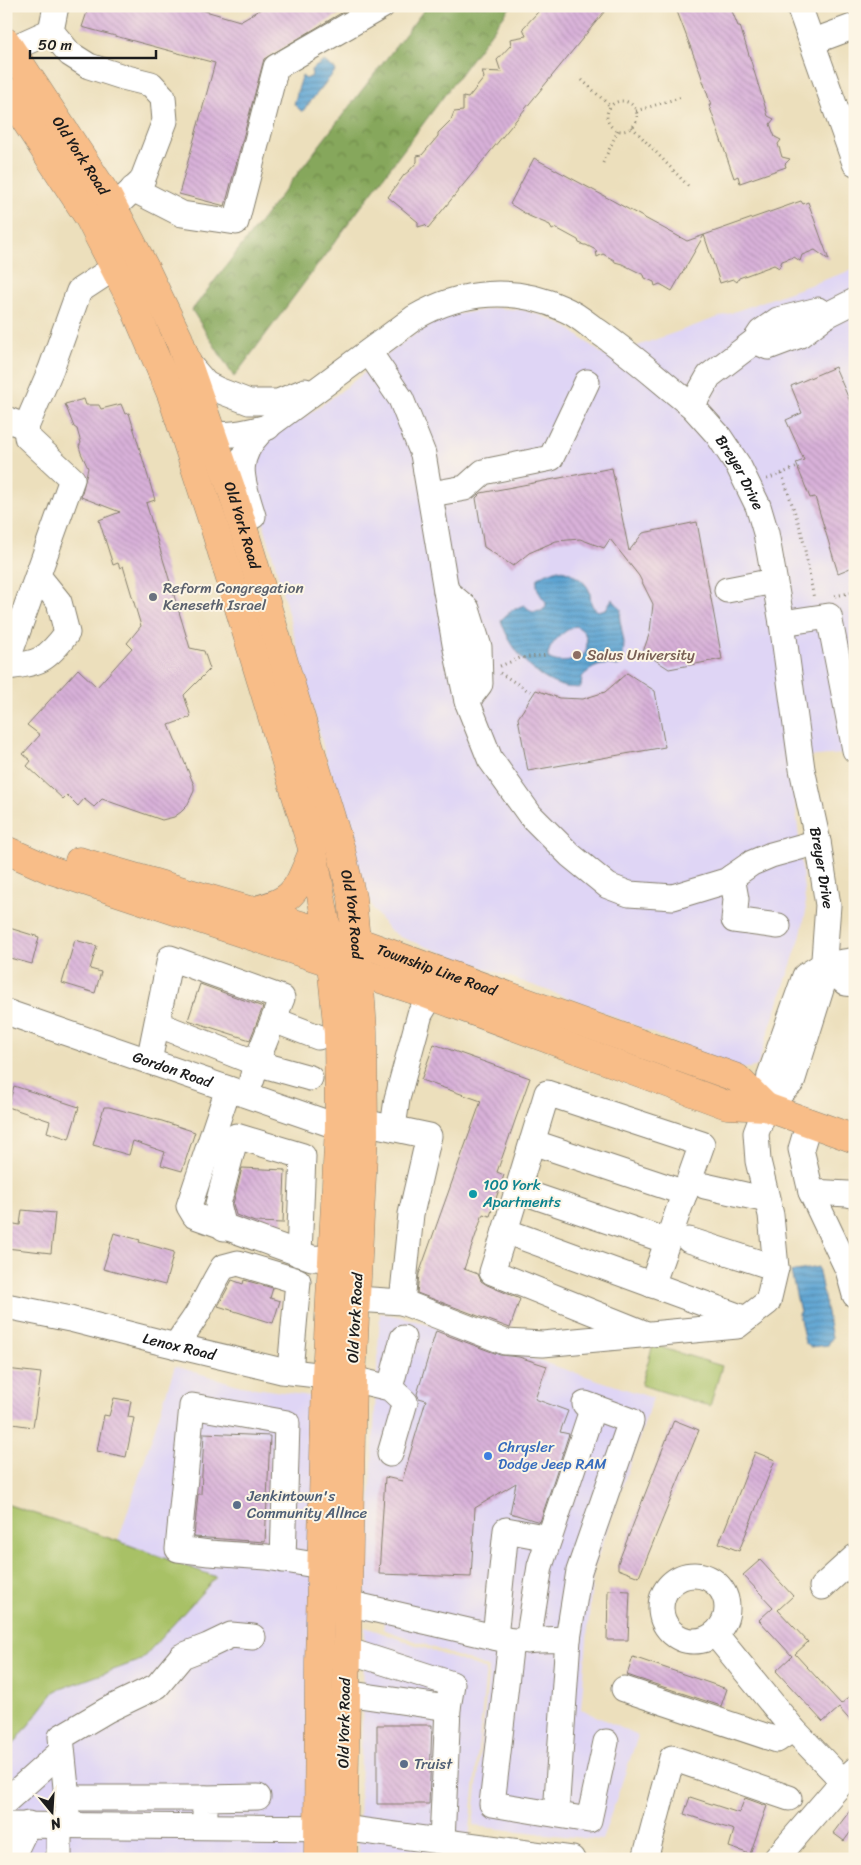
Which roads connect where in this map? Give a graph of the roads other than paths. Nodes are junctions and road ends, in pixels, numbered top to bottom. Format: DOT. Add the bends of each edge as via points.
graph roads {
  1 [pos="56,6"];
  2 [pos="382,6"];
  3 [pos="799,6"];
  4 [pos="855,26"];
  5 [pos="51,31"];
  6 [pos="812,42"];
  7 [pos="9,45"];
  8 [pos="6,91"];
  9 [pos="855,163"];
  10 [pos="133,189"];
  11 [pos="101,213"];
  12 [pos="114,268"];
  13 [pos="855,301"];
  14 [pos="369,352"];
  15 [pos="187,362"];
  16 [pos="332,379"];
  17 [pos="587,382"];
  18 [pos="171,394"];
  19 [pos="692,406"];
  20 [pos="16,423"];
  21 [pos="268,427"];
  22 [pos="211,432"];
  23 [pos="430,494"];
  24 [pos="38,576"];
  25 [pos="774,581"];
  26 [pos="727,590"];
  27 [pos="782,623"];
  28 [pos="6,666"];
  29 [pos="286,669"];
  30 [pos="855,750"];
  31 [pos="6,841"];
  32 [pos="818,842"];
  33 [pos="6,850"];
  34 [pos="313,851"];
  35 [pos="732,877"];
  36 [pos="250,911"];
  37 [pos="778,926"];
  38 [pos="328,934"];
  39 [pos="356,941"];
  40 [pos="329,961"];
  41 [pos="855,962"];
  42 [pos="823,965"];
  43 [pos="358,972"];
  44 [pos="855,984"];
  45 [pos="431,996"];
  46 [pos="6,1012"];
  47 [pos="274,1020"];
  48 [pos="157,1024"];
  49 [pos="318,1037"];
  50 [pos="149,1061"];
  51 [pos="256,1063"];
  52 [pos="310,1078"];
  53 [pos="238,1092"];
  54 [pos="766,1107"];
  55 [pos="809,1122"];
  56 [pos="351,1125"];
  57 [pos="394,1128"];
  58 [pos="855,1138"];
  59 [pos="532,1142"];
  60 [pos="517,1190"];
  61 [pos="695,1190"];
  62 [pos="811,1192"];
  63 [pos="855,1196"];
  64 [pos="767,1200"];
  65 [pos="224,1228"];
  66 [pos="505,1232"];
  67 [pos="678,1241"];
  68 [pos="299,1254"];
  69 [pos="332,1259"];
  70 [pos="776,1268"];
  71 [pos="652,1285"];
  72 [pos="855,1295"];
  73 [pos="356,1299"];
  74 [pos="402,1302"];
  75 [pos="6,1306"];
  76 [pos="746,1319"];
  77 [pos="648,1334"];
  78 [pos="403,1338"];
  79 [pos="176,1346"];
  80 [pos="290,1371"];
  81 [pos="326,1376"];
  82 [pos="352,1379"];
  83 [pos="390,1388"];
  84 [pos="390,1454"];
  85 [pos="549,1538"];
  86 [pos="855,1557"];
  87 [pos="283,1560"];
  88 [pos="321,1566"];
  89 [pos="822,1587"];
  90 [pos="321,1599"];
  91 [pos="348,1603"];
  92 [pos="716,1636"];
  93 [pos="253,1637"];
  94 [pos="568,1639"];
  95 [pos="512,1640"];
  96 [pos="346,1650"];
  97 [pos="624,1689"];
  98 [pos="345,1693"];
  99 [pos="448,1708"];
  100 [pos="793,1729"];
  101 [pos="606,1742"];
  102 [pos="62,1751"];
  103 [pos="849,1775"];
  104 [pos="258,1796"];
  105 [pos="67,1798"];
  106 [pos="205,1798"];
  107 [pos="788,1798"];
  108 [pos="6,1801"];
  109 [pos="556,1814"];
  110 [pos="17,1825"];
  111 [pos="63,1825"];
  112 [pos="206,1827"];
  113 [pos="330,1828"];
  114 [pos="442,1841"];
  115 [pos="525,1855"];
  116 [pos="7,1859"];
  117 [pos="59,1859"];
  118 [pos="318,1859"];
  119 [pos="342,1859"];
  120 [pos="572,1859"];
  121 [pos="645,1859"];
  122 [pos="776,1859"];
  1 -- 5 [label="street"];
  2 -- 10 [label="street" via="276,67 236,222 182,214"];
  3 -- 6 [label="street"];
  4 -- 6 [label="street"];
  5 -- 7 [label="street"];
  5 -- 10 [label="street" via="70,54 89,66 152,84 163,97 165,121 142,181"];
  6 -- 9 [label="street"];
  7 -- 11 [label="main road, Old York Road"];
  8 -- 11 [label="main road, Old York Road"];
  10 -- 11 [label="street"];
  11 -- 12 [label="main road, Old York Road"];
  11 -- 15 [label="main road, Old York Road" via="146,270"];
  12 -- 18 [label="main road, Old York Road"];
  12 -- 20 [label="street" via="78,291 51,369"];
  13 -- 19 [label="street" via="825,316 800,335 768,347 755,341 709,376"];
  14 -- 16 [label="street, Breyer Drive"];
  14 -- 19 [label="street, Breyer Drive" via="414,318 442,304 472,295 522,295 572,314 609,338"];
  14 -- 23 [label="street" via="401,399 423,454"];
  15 -- 16 [label="street, Breyer Drive" via="206,384 257,403 278,402"];
  15 -- 22 [label="main road, Old York Road"];
  16 -- 21 [label="street, Breyer Drive"];
  17 -- 23 [label="street" via="550,458 483,472 465,488"];
  18 -- 22 [label="street, Breyer Drive" via="193,423"];
  18 -- 34 [label="main road, Old York Road"];
  19 -- 25 [label="street, Breyer Drive" via="728,448 758,506"];
  20 -- 24 [label="street" via="72,479"];
  21 -- 22 [label="street, Breyer Drive" via="235,434"];
  21 -- 29 [label="street, Breyer Drive" via="254,438 248,448 242,475 284,631"];
  22 -- 29 [label="main road, Old York Road"];
  23 -- 35 [label="street" via="467,701 490,759 530,815 570,855 608,886 629,894 673,897"];
  24 -- 28 [label="street"];
  24 -- 28 [label="street" via="59,602 67,633 54,651 32,665"];
  25 -- 26 [label="street"];
  25 -- 27 [label="street, Breyer Drive"];
  27 -- 30 [label="street" via="829,616"];
  27 -- 32 [label="street, Breyer Drive" via="802,770"];
  29 -- 39 [label="main road, Old York Road" via="341,850 352,898"];
  31 -- 36 [label="main road, Township Line Road"];
  32 -- 35 [label="street" via="771,855"];
  32 -- 42 [label="street, Breyer Drive" via="828,905"];
  33 -- 40 [label="main road, Township Line Road" via="51,870"];
  34 -- 36 [label="main road" via="291,895 272,906"];
  34 -- 38 [label="main road, Old York Road"];
  35 -- 37 [label="street" via="736,899 734,920"];
  36 -- 38 [label="main road, Township Line Road"];
  38 -- 39 [label="main road, Township Line Road"];
  38 -- 40 [label="main road, Old York Road"];
  39 -- 43 [label="main road, Old York Road"];
  39 -- 54 [label="main road, Township Line Road" via="737,1078"];
  40 -- 43 [label="main road, Township Line Road"];
  40 -- 56 [label="main road, Old York Road"];
  41 -- 42 [label="street"];
  42 -- 44 [label="street" via="846,983"];
  42 -- 54 [label="street, Breyer Drive" via="822,986 792,1082"];
  43 -- 45 [label="main road, Township Line Road"];
  43 -- 56 [label="main road, Old York Road" via="363,1031"];
  45 -- 54 [label="main road, Township Line Road" via="726,1105"];
  45 -- 57 [label="street" via="420,1014 397,1099"];
  46 -- 50 [label="street, Gordon Road"];
  47 -- 48 [label="street" via="282,998 170,958"];
  47 -- 49 [label="street"];
  47 -- 51 [label="street"];
  48 -- 50 [label="street"];
  48 -- 51 [label="street"];
  50 -- 53 [label="street, Gordon Road"];
  51 -- 52 [label="street"];
  51 -- 53 [label="street"];
  53 -- 56 [label="street, Gordon Road"];
  53 -- 65 [label="street" via="189,1206 195,1216"];
  54 -- 55 [label="main road, Township Line Road"];
  54 -- 64 [label="street" via="756,1133"];
  55 -- 58 [label="main road, Township Line Road"];
  55 -- 62 [label="street" via="801,1149"];
  56 -- 57 [label="street, Gordon Road"];
  56 -- 69 [label="main road, Old York Road"];
  56 -- 73 [label="main road, Old York Road"];
  57 -- 74 [label="street, Gordon Road" via="429,1136 411,1214"];
  59 -- 60 [label="street"];
  59 -- 61 [label="street"];
  59 -- 61 [label="street" via="547,1093 702,1144"];
  60 -- 66 [label="street"];
  60 -- 67 [label="street"];
  61 -- 64 [label="street"];
  61 -- 67 [label="street"];
  62 -- 63 [label="street"];
  62 -- 72 [label="street" via="848,1270"];
  64 -- 70 [label="street"];
  65 -- 68 [label="street"];
  65 -- 68 [label="street" via="218,1204 236,1136 303,1156"];
  66 -- 71 [label="street"];
  66 -- 77 [label="street" via="492,1272"];
  67 -- 70 [label="street"];
  67 -- 71 [label="street"];
  68 -- 69 [label="street"];
  69 -- 81 [label="main road, Old York Road"];
  70 -- 76 [label="street" via="768,1302"];
  71 -- 76 [label="street"];
  73 -- 74 [label="street"];
  73 -- 82 [label="main road, Old York Road"];
  74 -- 77 [label="street" via="505,1342 543,1344"];
  75 -- 79 [label="street, Lenox Road" via="70,1318"];
  76 -- 77 [label="street" via="738,1326"];
  78 -- 83 [label="street"];
  79 -- 80 [label="street, Lenox Road"];
  79 -- 80 [label="street" via="223,1267 238,1263 298,1281"];
  80 -- 81 [label="street, Lenox Road"];
  81 -- 82 [label="street, Lenox Road"];
  81 -- 88 [label="main road, Old York Road"];
  82 -- 83 [label="street, Lenox Road"];
  82 -- 91 [label="main road, Old York Road"];
  83 -- 84 [label="street" via="405,1402"];
  85 -- 94 [label="street" via="589,1405 632,1421 579,1570"];
  85 -- 95 [label="street"];
  85 -- 95 [label="street" via="506,1530"];
  86 -- 89 [label="street"];
  87 -- 87 [label="street" via="178,1549 192,1406 287,1423"];
  87 -- 88 [label="street"];
  88 -- 90 [label="main road, Old York Road"];
  90 -- 91 [label="main road"];
  90 -- 113 [label="main road, Old York Road"];
  91 -- 95 [label="street"];
  91 -- 96 [label="main road, Old York Road"];
  92 -- 100 [label="street"];
  93 -- 102 [label="street" via="231,1635 182,1656 157,1686 61,1737"];
  94 -- 95 [label="street"];
  94 -- 109 [label="street"];
  95 -- 109 [label="street" via="492,1804"];
  96 -- 98 [label="main road, Old York Road"];
  96 -- 99 [label="street" via="452,1684"];
  97 -- 100 [label="street" via="777,1740"];
  98 -- 99 [label="street"];
  98 -- 113 [label="main road, Old York Road"];
  99 -- 114 [label="street"];
  100 -- 103 [label="street"];
  101 -- 109 [label="street" via="589,1820"];
  102 -- 105 [label="street"];
  102 -- 108 [label="street"];
  103 -- 122 [label="street"];
  104 -- 106 [label="street"];
  105 -- 106 [label="street"];
  105 -- 111 [label="street"];
  106 -- 112 [label="street"];
  107 -- 121 [label="street" via="672,1758"];
  110 -- 111 [label="street"];
  110 -- 116 [label="street" via="15,1851"];
  111 -- 112 [label="street"];
  111 -- 117 [label="street"];
  112 -- 113 [label="street"];
  113 -- 114 [label="street"];
  113 -- 118 [label="main road, Old York Road"];
  113 -- 119 [label="main road, Old York Road"];
  114 -- 115 [label="street"];
  115 -- 120 [label="street"];
}
